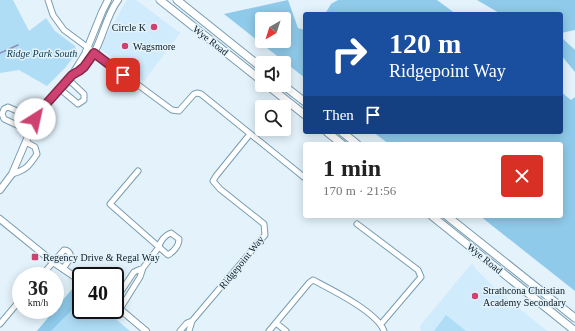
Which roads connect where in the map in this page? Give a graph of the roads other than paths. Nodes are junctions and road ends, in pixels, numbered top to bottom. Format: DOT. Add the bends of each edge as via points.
graph roads {
  1 [pos="48,0"];
  2 [pos="108,0"];
  3 [pos="118,0"];
  4 [pos="160,0"];
  5 [pos="177,0"];
  6 [pos="88,49"];
  7 [pos="94,53"];
  8 [pos="255,62"];
  9 [pos="255,75"];
  10 [pos="70,77"];
  11 [pos="60,89"];
  12 [pos="291,91"];
  13 [pos="276,92"];
  14 [pos="303,100"];
  15 [pos="303,113"];
  16 [pos="35,119"];
  17 [pos="30,131"];
  18 [pos="250,134"];
  19 [pos="330,134"];
  20 [pos="344,134"];
  21 [pos="26,142"];
  22 [pos="340,142"];
  23 [pos="354,142"];
  24 [pos="138,171"];
  25 [pos="12,174"];
  26 [pos="303,177"];
  27 [pos="0,190"];
  28 [pos="434,218"];
  29 [pos="450,218"];
  30 [pos="0,219"];
  31 [pos="357,224"];
  32 [pos="53,262"];
  33 [pos="49,267"];
  34 [pos="61,267"];
  35 [pos="64,267"];
  36 [pos="143,268"];
  37 [pos="124,287"];
  38 [pos="124,298"];
  39 [pos="12,310"];
  40 [pos="124,313"];
  41 [pos="575,318"];
  42 [pos="192,321"];
  43 [pos="276,323"];
  44 [pos="0,324"];
  45 [pos="381,324"];
  46 [pos="146,331"];
  47 [pos="180,331"];
  48 [pos="189,331"];
  49 [pos="269,331"];
  50 [pos="286,331"];
  51 [pos="384,331"];
  52 [pos="575,331"];
  1 -- 6 [label="street" via="60,26"];
  2 -- 6 [label="street"];
  3 -- 7 [label="street" via="108,17"];
  4 -- 9 [label="main road, Wye Road"];
  5 -- 8 [label="main road, Wye Road"];
  6 -- 7 [label="street"];
  6 -- 10 [label="street"];
  7 -- 10 [label="street" via="84,67"];
  7 -- 18 [label="street" via="172,110 179,111 197,93"];
  10 -- 11 [label="street"];
  10 -- 11 [label="street" via="84,94 84,100 78,104"];
  11 -- 16 [label="street"];
  12 -- 14 [label="main road"];
  13 -- 15 [label="main road"];
  16 -- 17 [label="street"];
  16 -- 17 [label="street" via="8,106 4,109 4,118"];
  17 -- 21 [label="street"];
  18 -- 26 [label="street"];
  18 -- 42 [label="street, Ridgepoint Way" via="213,181 264,224 265,235"];
  19 -- 22 [label="main road"];
  20 -- 23 [label="main road"];
  21 -- 25 [label="street"];
  21 -- 25 [label="street" via="35,147 38,154 27,168"];
  24 -- 36 [label="street" via="110,204 159,248"];
  25 -- 27 [label="street"];
  28 -- 52 [label="main road, Wye Road"];
  29 -- 41 [label="main road, Wye Road"];
  30 -- 32 [label="street"];
  31 -- 45 [label="street" via="418,270 420,277"];
  32 -- 33 [label="street"];
  32 -- 34 [label="street"];
  32 -- 35 [label="street" via="62,251 67,250 71,257"];
  36 -- 37 [label="street" via="134,272"];
  36 -- 38 [label="street" via="140,277"];
  39 -- 44 [label="street"];
  40 -- 46 [label="street"];
  42 -- 47 [label="street, Ridgepoint Way" via="186,323"];
  42 -- 48 [label="street, Ridgepoint Way"];
  43 -- 45 [label="street" via="313,280 358,306"];
  43 -- 49 [label="street"];
  43 -- 50 [label="street"];
  45 -- 51 [label="street"];
}
